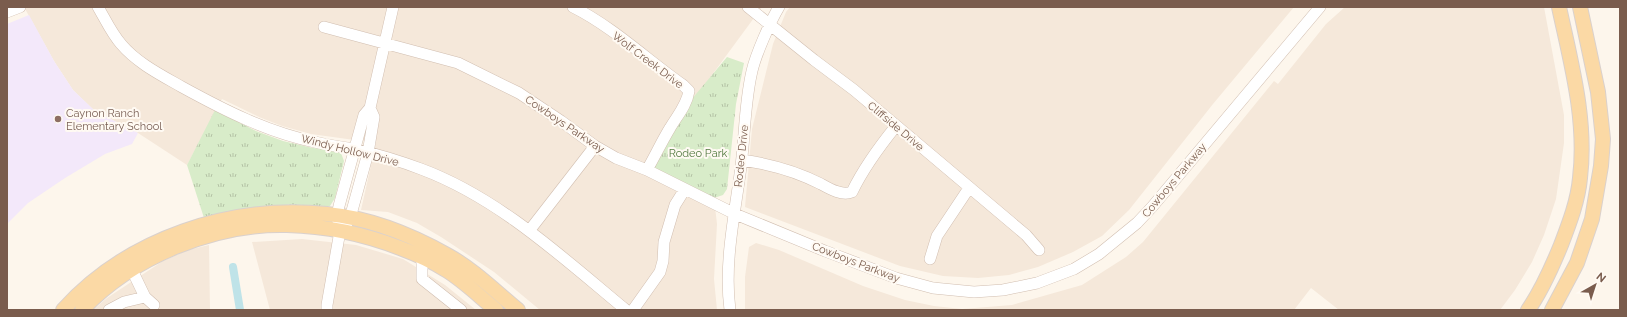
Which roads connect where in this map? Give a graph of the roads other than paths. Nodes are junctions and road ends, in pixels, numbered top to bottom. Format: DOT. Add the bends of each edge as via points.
graph roads {
  1 [pos="20,7"];
  2 [pos="98,7"];
  3 [pos="393,7"];
  4 [pos="573,7"];
  5 [pos="748,7"];
  6 [pos="779,7"];
  7 [pos="1320,7"];
  8 [pos="1559,7"];
  9 [pos="1580,7"];
  10 [pos="7,12"];
  11 [pos="770,25"];
  12 [pos="324,27"];
  13 [pos="385,44"];
  14 [pos="370,108"];
  15 [pos="896,126"];
  16 [pos="595,146"];
  17 [pos="354,149"];
  18 [pos="368,153"];
  19 [pos="742,160"];
  20 [pos="647,170"];
  21 [pos="969,188"];
  22 [pos="685,190"];
  23 [pos="735,214"];
  24 [pos="344,217"];
  25 [pos="340,231"];
  26 [pos="528,231"];
  27 [pos="1039,250"];
  28 [pos="422,257"];
  29 [pos="930,259"];
  30 [pos="132,270"];
  31 [pos="474,282"];
  32 [pos="145,297"];
  33 [pos="154,305"];
  34 [pos="63,310"];
  35 [pos="82,310"];
  36 [pos="109,310"];
  37 [pos="327,310"];
  38 [pos="461,310"];
  39 [pos="496,310"];
  40 [pos="518,310"];
  41 [pos="626,310"];
  42 [pos="633,310"];
  43 [pos="730,310"];
  44 [pos="1528,310"];
  45 [pos="1552,310"];
  1 -- 10 [label="street"];
  2 -- 17 [label="street, Windy Hollow Drive" via="120,44 137,60 166,78 242,118 275,131 314,142"];
  3 -- 13 [label="street"];
  4 -- 20 [label="street, Wolf Creek Drive" via="615,34 683,85 688,92 684,107"];
  5 -- 11 [label="street, Cliffside Drive"];
  6 -- 11 [label="street, Rodeo Drive"];
  7 -- 23 [label="street, Cowboys Parkway" via="1137,223 1099,254 1074,268 1037,283 1003,290 974,292 933,288 896,278"];
  8 -- 44 [label="main road" via="1580,106 1583,150 1580,178 1569,221 1547,278"];
  9 -- 45 [label="main road" via="1598,92 1603,139 1601,166 1592,219 1577,263"];
  11 -- 15 [label="street, Cliffside Drive"];
  11 -- 19 [label="street, Rodeo Drive" via="752,71"];
  12 -- 13 [label="street, Cowboys Parkway"];
  13 -- 14 [label="street"];
  13 -- 16 [label="street, Cowboys Parkway" via="458,63 494,79 519,93"];
  14 -- 17 [label="street" via="364,115"];
  14 -- 18 [label="street" via="374,117"];
  15 -- 19 [label="street" via="872,156 852,192 847,194 776,166"];
  15 -- 21 [label="street, Cliffside Drive"];
  16 -- 20 [label="street, Cowboys Parkway" via="616,158"];
  16 -- 26 [label="street"];
  17 -- 18 [label="street, Windy Hollow Drive"];
  17 -- 24 [label="street" via="344,184"];
  18 -- 24 [label="street"];
  18 -- 26 [label="street, Windy Hollow Drive" via="421,169 459,187 496,208"];
  19 -- 23 [label="street, Rodeo Drive"];
  20 -- 22 [label="street, Cowboys Parkway"];
  21 -- 27 [label="street, Cliffside Drive" via="1026,235"];
  21 -- 29 [label="street" via="937,236"];
  22 -- 23 [label="street, Cowboys Parkway"];
  22 -- 42 [label="street" via="675,205 664,242 660,272"];
  23 -- 43 [label="street, Rodeo Drive" via="728,277"];
  24 -- 25 [label="street"];
  24 -- 31 [label="main road" via="401,232 436,249 467,267"];
  24 -- 34 [label="main road" via="317,213 271,212 236,217 183,232 128,257 96,278"];
  25 -- 28 [label="main road" via="378,240"];
  25 -- 30 [label="main road" via="286,225 238,229 169,250"];
  25 -- 37 [label="street"];
  26 -- 41 [label="street, Windy Hollow Drive"];
  28 -- 31 [label="main road"];
  28 -- 38 [label="street" via="422,279"];
  30 -- 32 [label="street"];
  30 -- 35 [label="main road" via="109,285"];
  31 -- 39 [label="main road"];
  31 -- 40 [label="main road"];
  32 -- 33 [label="street"];
  32 -- 36 [label="street" via="124,302"];
}
